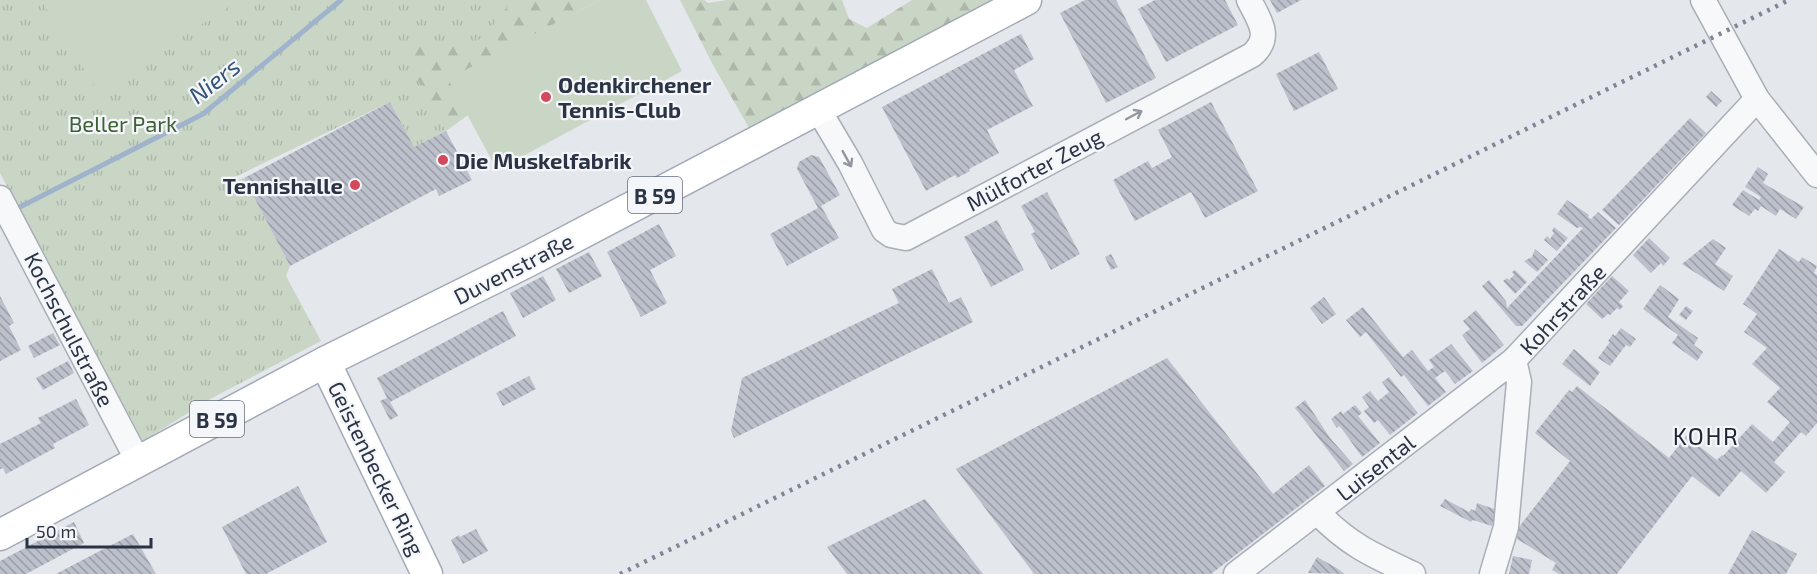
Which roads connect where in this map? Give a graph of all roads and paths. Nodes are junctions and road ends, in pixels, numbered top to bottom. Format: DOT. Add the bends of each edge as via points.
graph roads {
  1 [pos="1026,0"];
  2 [pos="1249,0"];
  3 [pos="1703,0"];
  4 [pos="1757,99"];
  5 [pos="818,109"];
  6 [pos="1817,175"];
  7 [pos="0,198"];
  8 [pos="1514,360"];
  9 [pos="325,362"];
  10 [pos="138,461"];
  11 [pos="1317,512"];
  12 [pos="0,535"];
  13 [pos="427,574"];
  14 [pos="1236,574"];
  15 [pos="1413,574"];
  16 [pos="1492,574"];
  1 -- 5 [label="main road, Duvenstraße / B 59"];
  5 -- 2 [label="street, Mülforter Zeug, one-way" via="884,230 906,238 1252,55 1264,37"];
  3 -- 4 [label="street"];
  4 -- 6 [label="street"];
  4 -- 8 [label="street, Kohrstraße"];
  5 -- 9 [label="main road, Duvenstraße / B 59" via="511,270"];
  7 -- 10 [label="street, Kochschulstraße"];
  8 -- 11 [label="street, Luisental"];
  8 -- 16 [label="street, Kohrstraße" via="1519,382 1506,527"];
  9 -- 10 [label="main road, Duvenstraße / B 59"];
  9 -- 13 [label="main road, Geistenbecker Ring"];
  10 -- 12 [label="main road, Duvenstraße / B 59"];
  11 -- 14 [label="street, Luisental"];
  11 -- 15 [label="street" via="1363,551"];
}
